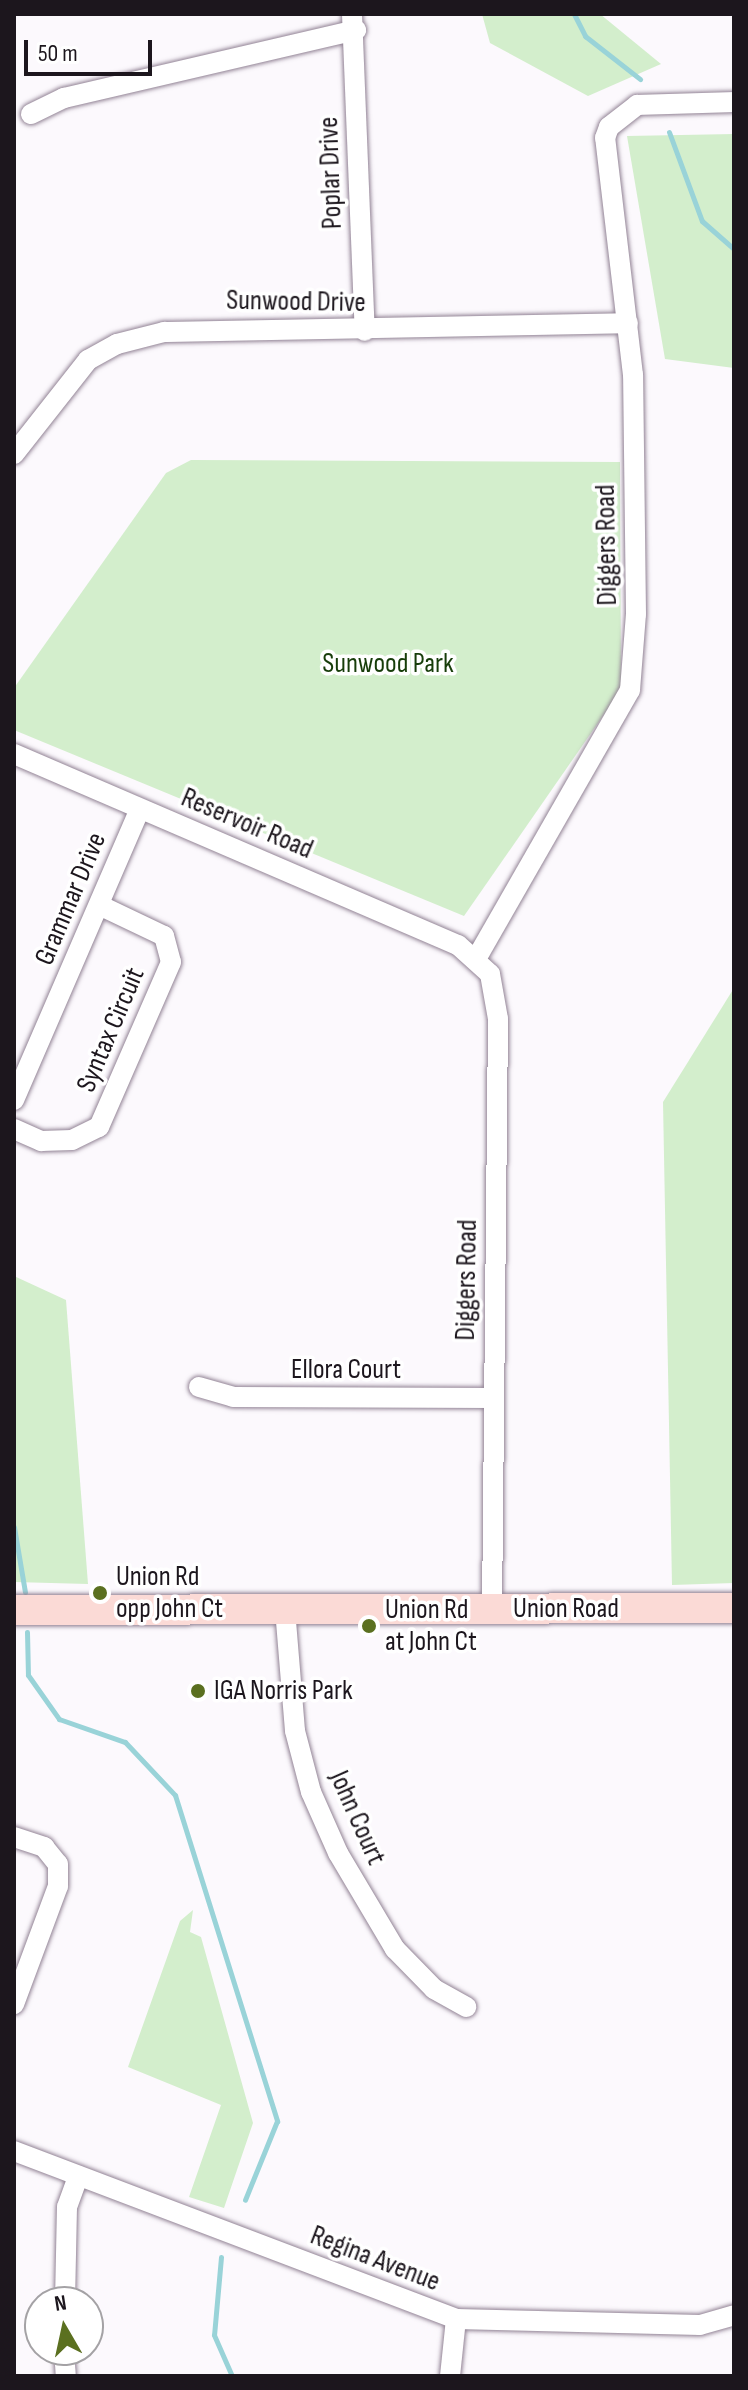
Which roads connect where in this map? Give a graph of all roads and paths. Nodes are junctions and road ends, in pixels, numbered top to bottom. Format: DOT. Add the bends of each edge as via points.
graph roads {
  1 [pos="354,22"];
  2 [pos="734,102"];
  3 [pos="31,114"];
  4 [pos="628,323"];
  5 [pos="365,331"];
  6 [pos="21,428"];
  7 [pos="14,454"];
  8 [pos="14,754"];
  9 [pos="140,809"];
  10 [pos="99,905"];
  11 [pos="458,945"];
  12 [pos="476,959"];
  13 [pos="14,1100"];
  14 [pos="14,1129"];
  15 [pos="199,1387"];
  16 [pos="493,1398"];
  17 [pos="734,1608"];
  18 [pos="285,1609"];
  19 [pos="492,1609"];
  20 [pos="14,1610"];
  21 [pos="14,1837"];
  22 [pos="14,2004"];
  23 [pos="466,2007"];
  24 [pos="14,2151"];
  25 [pos="78,2176"];
  26 [pos="65,2286"];
  27 [pos="734,2315"];
  28 [pos="456,2319"];
  29 [pos="450,2376"];
  1 -- 3 [label="street" via="64,98"];
  1 -- 5 [label="street, Poplar Drive"];
  2 -- 4 [label="street, Diggers Road" via="637,105 609,127 605,138"];
  4 -- 5 [label="street, Sunwood Drive"];
  4 -- 12 [label="street, Diggers Road" via="636,614 630,690"];
  5 -- 6 [label="street, Sunwood Drive" via="198,329 117,344 63,385"];
  6 -- 7 [label="street, Sunwood Drive"];
  8 -- 9 [label="street, Reservoir Road"];
  9 -- 10 [label="street, Grammar Drive"];
  9 -- 11 [label="street, Reservoir Road"];
  10 -- 13 [label="street, Grammar Drive"];
  10 -- 14 [label="street, Syntax Circuit" via="164,936 171,962 99,1127 72,1140 41,1141"];
  11 -- 12 [label="street, Diggers Road"];
  12 -- 16 [label="street, Diggers Road" via="490,974 498,1019"];
  15 -- 16 [label="street, Ellora Court" via="233,1397"];
  16 -- 19 [label="street, Diggers Road"];
  17 -- 19 [label="main road, Union Road"];
  18 -- 19 [label="main road, Union Road"];
  18 -- 20 [label="main road, Union Road"];
  18 -- 23 [label="street, John Court" via="295,1731 311,1792 338,1853 395,1949 434,1989"];
  21 -- 22 [label="street" via="44,1847 58,1864 58,1886"];
  24 -- 25 [label="street, Regina Avenue"];
  25 -- 26 [label="street" via="67,2207"];
  25 -- 28 [label="street, Regina Avenue"];
  27 -- 28 [label="street, Regina Avenue" via="700,2325"];
  28 -- 29 [label="street"];
}
